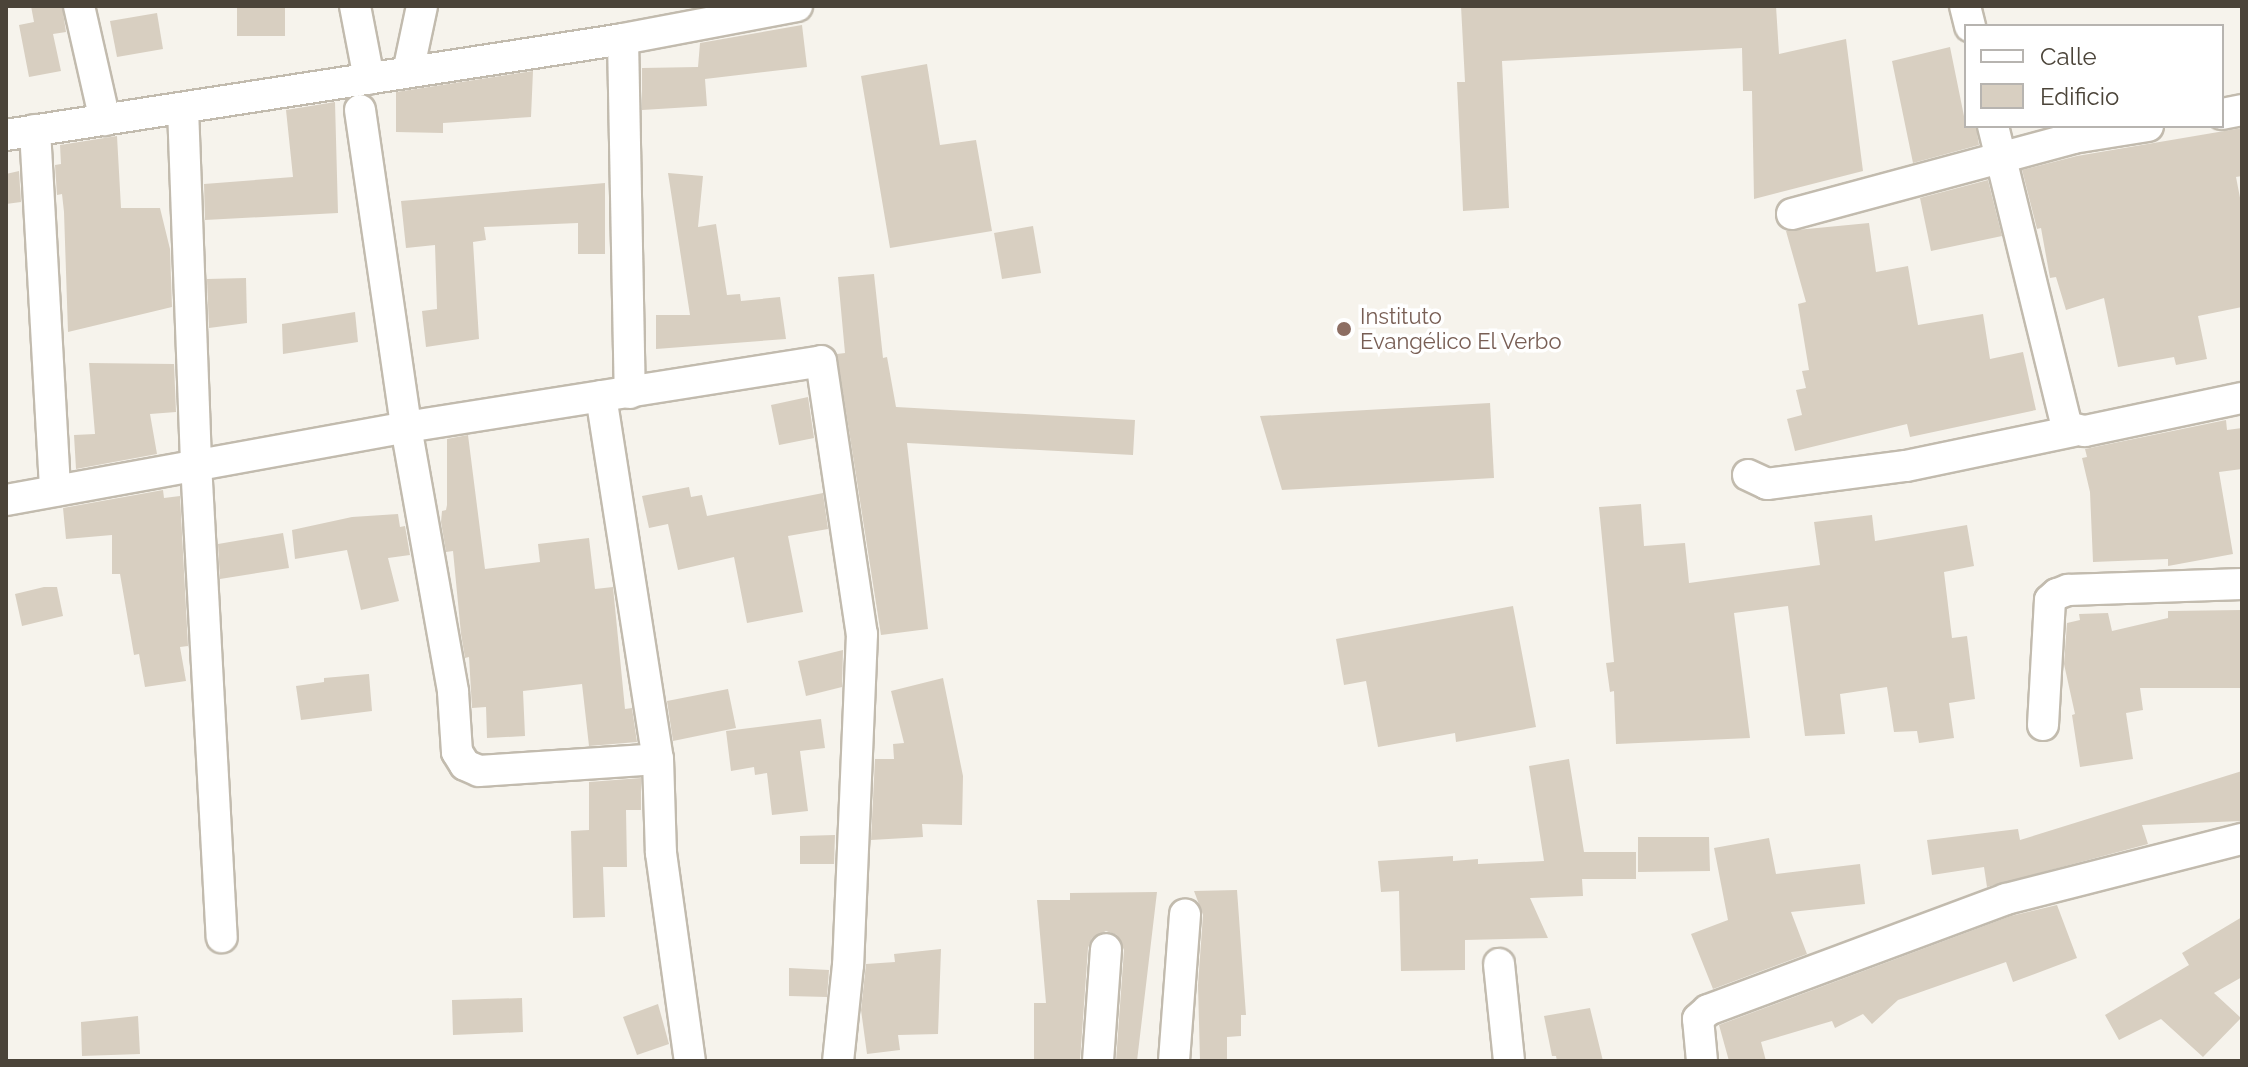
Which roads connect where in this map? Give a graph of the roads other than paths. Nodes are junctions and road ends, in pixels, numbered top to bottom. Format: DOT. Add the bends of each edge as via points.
graph roads {
  1 [pos="79,6"];
  2 [pos="355,6"];
  3 [pos="422,6"];
  4 [pos="777,7"];
  5 [pos="623,39"];
  6 [pos="408,72"];
  7 [pos="369,79"];
  8 [pos="183,108"];
  9 [pos="360,110"];
  10 [pos="105,120"];
  11 [pos="1994,128"];
  12 [pos="2136,128"];
  13 [pos="21,133"];
  14 [pos="2001,158"];
  15 [pos="1792,214"];
  16 [pos="615,394"];
  17 [pos="2242,398"];
  18 [pos="406,427"];
  19 [pos="2074,431"];
  20 [pos="196,463"];
  21 [pos="1748,475"];
  22 [pos="55,490"];
  23 [pos="6,500"];
  24 [pos="2242,584"];
  25 [pos="2043,725"];
  26 [pos="658,759"];
  27 [pos="2242,839"];
  28 [pos="1185,914"];
  29 [pos="222,937"];
  30 [pos="1106,949"];
  31 [pos="1499,964"];
  32 [pos="690,1061"];
  33 [pos="838,1061"];
  34 [pos="1098,1061"];
  35 [pos="1174,1061"];
  36 [pos="1509,1061"];
  37 [pos="1702,1061"];
  1 -- 10 [label="street"];
  2 -- 7 [label="street"];
  3 -- 6 [label="street"];
  4 -- 5 [label="street"];
  5 -- 6 [label="street"];
  5 -- 16 [label="street"];
  6 -- 7 [label="street"];
  7 -- 8 [label="street"];
  8 -- 10 [label="street"];
  8 -- 20 [label="street"];
  9 -- 18 [label="street"];
  10 -- 13 [label="street"];
  11 -- 14 [label="street"];
  12 -- 14 [label="street"];
  13 -- 22 [label="street"];
  14 -- 15 [label="street"];
  14 -- 19 [label="street" via="2067,427"];
  16 -- 18 [label="street"];
  16 -- 26 [label="street"];
  16 -- 33 [label="street" via="822,362 862,634 848,965"];
  17 -- 19 [label="street"];
  18 -- 20 [label="street"];
  18 -- 26 [label="street" via="453,692 457,752 465,765 489,770"];
  19 -- 21 [label="street" via="1906,466 1767,484"];
  20 -- 22 [label="street"];
  20 -- 29 [label="street"];
  22 -- 23 [label="street"];
  24 -- 25 [label="street" via="2057,594 2050,600"];
  26 -- 32 [label="street" via="661,853"];
  27 -- 37 [label="street" via="2006,899 1708,1010 1698,1019"];
  28 -- 35 [label="street"];
  30 -- 34 [label="street"];
  31 -- 36 [label="street"];
}
